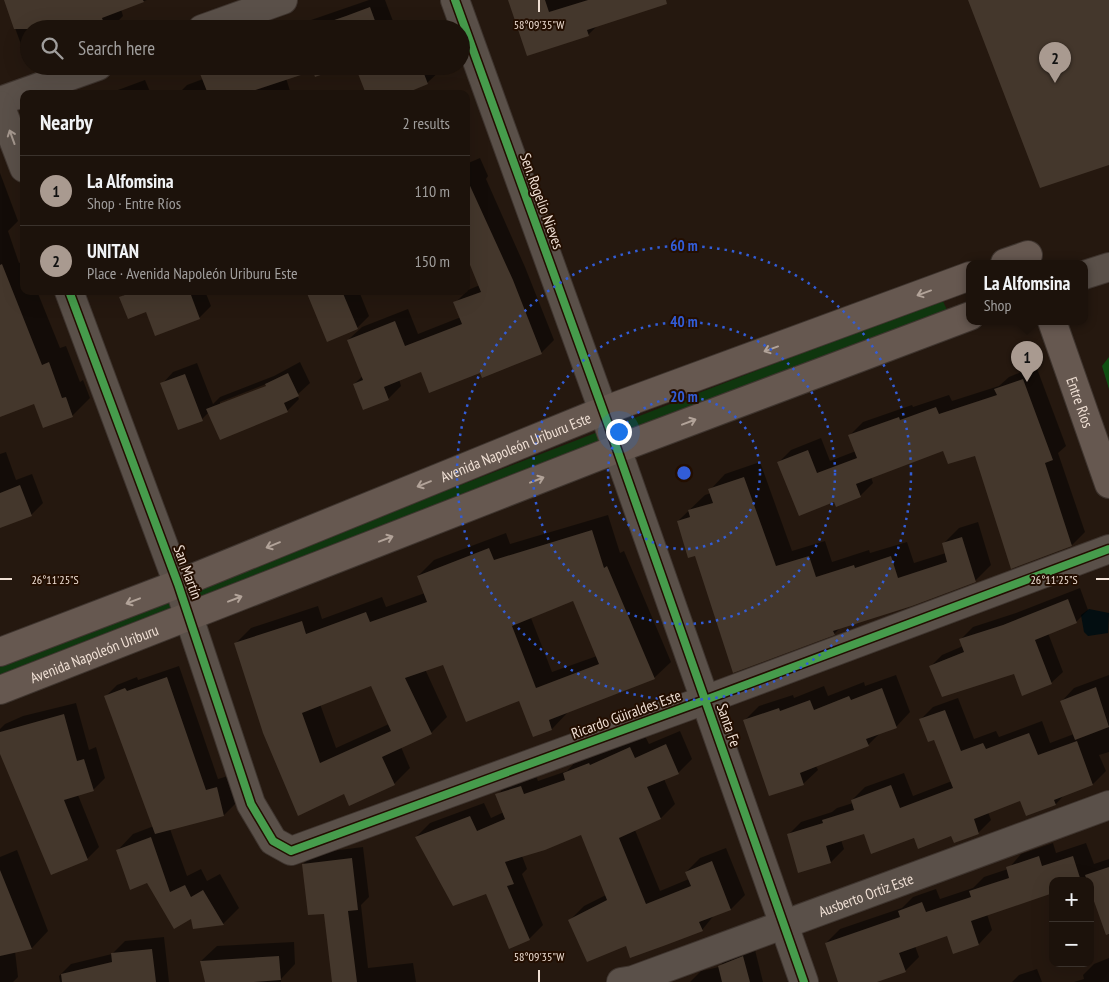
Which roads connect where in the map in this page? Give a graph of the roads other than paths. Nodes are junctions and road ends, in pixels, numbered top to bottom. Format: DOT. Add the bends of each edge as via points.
graph roads {
  1 [pos="283,0"];
  2 [pos="455,0"];
  3 [pos="227,20"];
  4 [pos="462,20"];
  5 [pos="470,42"];
  6 [pos="74,75"];
  7 [pos="34,90"];
  8 [pos="20,95"];
  9 [pos="0,103"];
  10 [pos="20,157"];
  11 [pos="1109,267"];
  12 [pos="1088,275"];
  13 [pos="966,277"];
  14 [pos="70,295"];
  15 [pos="966,318"];
  16 [pos="1053,325"];
  17 [pos="603,411"];
  18 [pos="617,449"];
  19 [pos="1109,484"];
  20 [pos="1109,549"];
  21 [pos="178,584"];
  22 [pos="189,616"];
  23 [pos="0,652"];
  24 [pos="0,690"];
  25 [pos="705,700"];
  26 [pos="1109,805"];
  27 [pos="291,851"];
  28 [pos="784,925"];
  29 [pos="621,982"];
  30 [pos="804,982"];
  1 -- 3 [label="street"];
  2 -- 4 [label="street, Sen. Rogelio Nieves"];
  5 -- 17 [label="street, Sen. Rogelio Nieves"];
  6 -- 7 [label="street"];
  8 -- 9 [label="street"];
  10 -- 9 [label="street, one-way"];
  11 -- 12 [label="street"];
  13 -- 17 [label="main road, Avenida Napoleón Uriburu Este, one-way"];
  14 -- 21 [label="street, San Martín"];
  18 -- 15 [label="main road, one-way"];
  16 -- 19 [label="main road, Entre Ríos"];
  17 -- 18 [label="street, Sen. Rogelio Nieves"];
  17 -- 21 [label="main road, Avenida Napoleón Uriburu Este, one-way"];
  22 -- 18 [label="main road, one-way"];
  18 -- 25 [label="street, Santa Fe"];
  20 -- 25 [label="street, Ricardo Güiraldes Este"];
  21 -- 22 [label="street, San Martín"];
  21 -- 23 [label="main road, one-way"];
  22 -- 24 [label="main road, Avenida Napoleón Uriburu"];
  22 -- 27 [label="street, San Martín" via="251,804 273,841"];
  25 -- 27 [label="street, Ricardo Güiraldes Este"];
  25 -- 28 [label="street, Santa Fe"];
  26 -- 28 [label="street, Ausberto Ortiz Este"];
  28 -- 29 [label="street, Ausberto Ortiz Este"];
  28 -- 30 [label="street, Santa Fe"];
}
